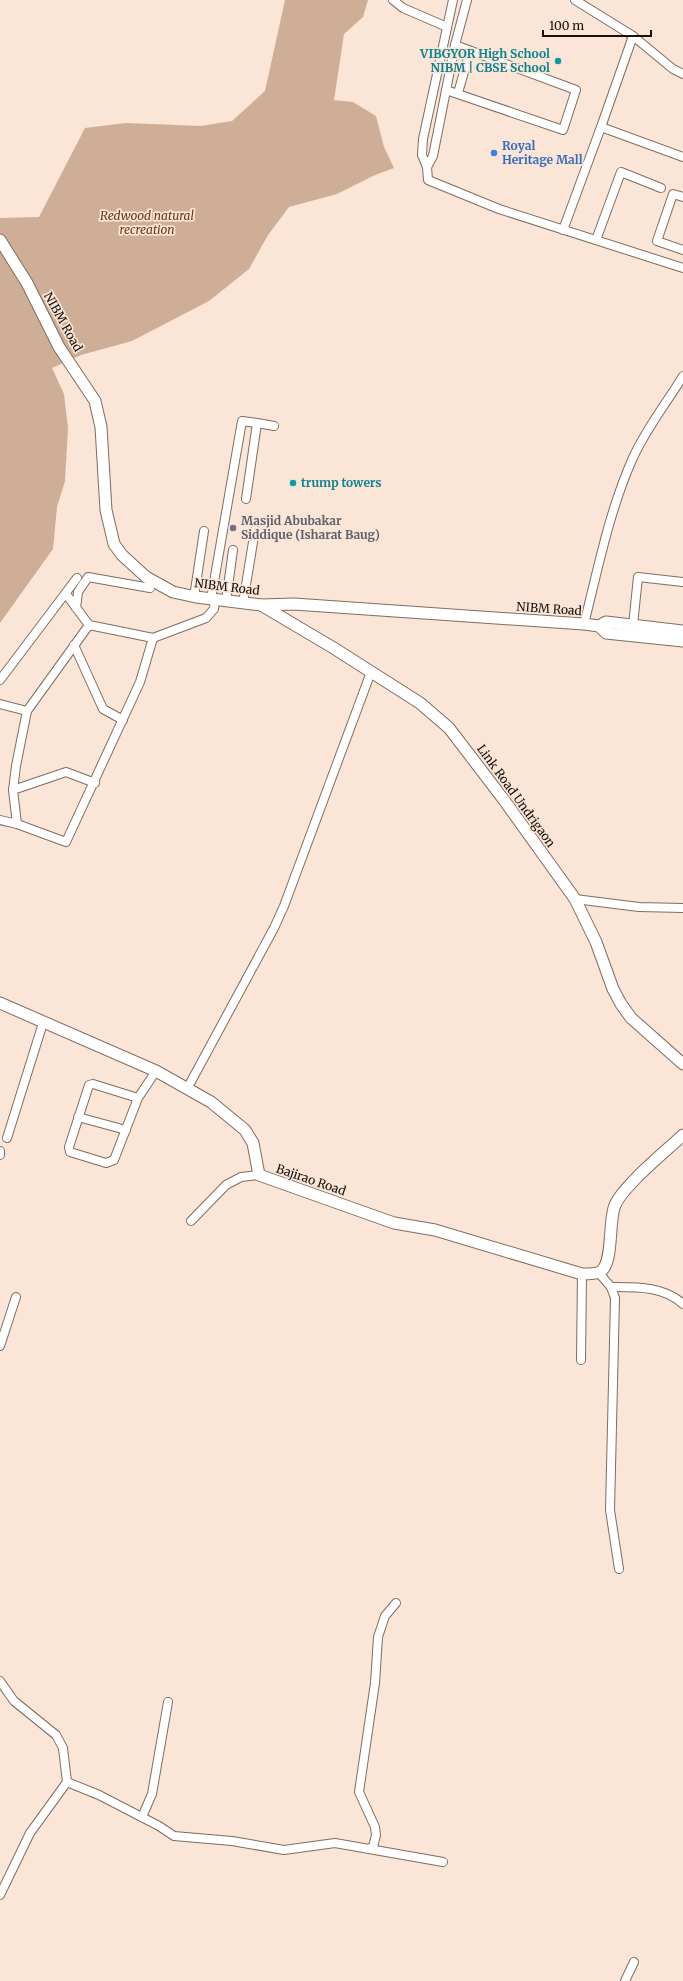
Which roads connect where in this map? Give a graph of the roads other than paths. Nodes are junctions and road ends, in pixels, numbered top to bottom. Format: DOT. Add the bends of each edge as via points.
graph roads {
  1 [pos="393,0"];
  2 [pos="453,0"];
  3 [pos="467,0"];
  4 [pos="575,0"];
  5 [pos="447,27"];
  6 [pos="633,36"];
  7 [pos="456,46"];
  8 [pos="470,51"];
  9 [pos="683,74"];
  10 [pos="446,90"];
  11 [pos="458,94"];
  12 [pos="602,127"];
  13 [pos="683,157"];
  14 [pos="427,167"];
  15 [pos="661,188"];
  16 [pos="683,197"];
  17 [pos="563,230"];
  18 [pos="0,240"];
  19 [pos="596,240"];
  20 [pos="683,250"];
  21 [pos="683,268"];
  22 [pos="683,376"];
  23 [pos="257,423"];
  24 [pos="274,426"];
  25 [pos="246,499"];
  26 [pos="255,530"];
  27 [pos="204,531"];
  28 [pos="233,550"];
  29 [pos="77,578"];
  30 [pos="683,582"];
  31 [pos="150,588"];
  32 [pos="66,594"];
  33 [pos="194,597"];
  34 [pos="217,600"];
  35 [pos="243,603"];
  36 [pos="261,606"];
  37 [pos="76,608"];
  38 [pos="584,624"];
  39 [pos="89,625"];
  40 [pos="633,625"];
  41 [pos="599,626"];
  42 [pos="683,631"];
  43 [pos="153,638"];
  44 [pos="683,641"];
  45 [pos="74,645"];
  46 [pos="371,672"];
  47 [pos="0,680"];
  48 [pos="0,704"];
  49 [pos="27,711"];
  50 [pos="123,720"];
  51 [pos="95,783"];
  52 [pos="13,790"];
  53 [pos="0,820"];
  54 [pos="16,824"];
  55 [pos="575,899"];
  56 [pos="683,908"];
  57 [pos="0,1004"];
  58 [pos="43,1023"];
  59 [pos="683,1064"];
  60 [pos="156,1071"];
  61 [pos="187,1089"];
  62 [pos="138,1098"];
  63 [pos="78,1117"];
  64 [pos="126,1130"];
  65 [pos="683,1135"];
  66 [pos="7,1138"];
  67 [pos="0,1151"];
  68 [pos="0,1155"];
  69 [pos="259,1175"];
  70 [pos="191,1221"];
  71 [pos="598,1272"];
  72 [pos="582,1274"];
  73 [pos="611,1287"];
  74 [pos="16,1297"];
  75 [pos="683,1304"];
  76 [pos="0,1346"];
  77 [pos="580,1360"];
  78 [pos="619,1569"];
  79 [pos="396,1603"];
  80 [pos="0,1681"];
  81 [pos="168,1702"];
  82 [pos="67,1782"];
  83 [pos="142,1817"];
  84 [pos="368,1849"];
  85 [pos="443,1862"];
  86 [pos="0,1895"];
  87 [pos="634,1962"];
  88 [pos="625,1981"];
  1 -- 5 [label="street" via="403,8"];
  2 -- 5 [label="street"];
  3 -- 7 [label="street"];
  4 -- 6 [label="street"];
  5 -- 14 [label="street" via="423,139 422,155"];
  6 -- 9 [label="street" via="673,69"];
  6 -- 12 [label="street"];
  7 -- 8 [label="street"];
  7 -- 10 [label="street"];
  8 -- 11 [label="street"];
  8 -- 11 [label="street" via="576,90 563,130"];
  10 -- 11 [label="street"];
  10 -- 14 [label="street" via="433,156"];
  12 -- 13 [label="street"];
  12 -- 17 [label="street"];
  14 -- 17 [label="street" via="428,180 499,209"];
  15 -- 19 [label="street" via="621,172"];
  16 -- 20 [label="street" via="674,194 657,240"];
  17 -- 19 [label="street"];
  18 -- 33 [label="street, NIBM Road" via="27,283 59,347 95,401 101,426 106,510 114,544 146,578 173,592"];
  19 -- 21 [label="street"];
  22 -- 38 [label="street" via="632,459 615,505"];
  23 -- 24 [label="street"];
  23 -- 25 [label="street"];
  23 -- 34 [label="street" via="242,421"];
  26 -- 35 [label="street"];
  27 -- 33 [label="street"];
  28 -- 34 [label="street"];
  29 -- 32 [label="street"];
  30 -- 40 [label="street" via="638,577"];
  31 -- 37 [label="street" via="88,577 78,592"];
  32 -- 37 [label="street"];
  32 -- 47 [label="street"];
  33 -- 34 [label="street, NIBM Road"];
  34 -- 35 [label="street, NIBM Road"];
  34 -- 43 [label="street" via="214,609 206,618"];
  35 -- 36 [label="street, NIBM Road"];
  36 -- 38 [label="street, NIBM Road" via="294,604"];
  36 -- 46 [label="street, Link Road Undrigaon" via="332,646"];
  37 -- 39 [label="street"];
  38 -- 41 [label="street, NIBM Road"];
  39 -- 43 [label="street"];
  39 -- 45 [label="street"];
  40 -- 41 [label="street" via="606,622"];
  40 -- 42 [label="street"];
  41 -- 44 [label="street, NIBM Road" via="606,632"];
  43 -- 50 [label="street" via="140,682"];
  45 -- 49 [label="street"];
  45 -- 50 [label="street" via="103,708"];
  46 -- 55 [label="street, Link Road Undrigaon" via="420,703 449,728"];
  46 -- 61 [label="street" via="284,906"];
  48 -- 49 [label="street"];
  49 -- 52 [label="street"];
  50 -- 51 [label="street"];
  51 -- 52 [label="street" via="66,772"];
  51 -- 54 [label="street" via="66,842"];
  52 -- 54 [label="street"];
  53 -- 54 [label="street"];
  55 -- 56 [label="street" via="639,907"];
  55 -- 59 [label="street, Link Road Undrigaon" via="621,1004 636,1022"];
  57 -- 58 [label="street, Bajirao Road"];
  58 -- 60 [label="street, Bajirao Road"];
  58 -- 66 [label="street"];
  60 -- 61 [label="street, Bajirao Road"];
  60 -- 62 [label="street"];
  61 -- 69 [label="street, Bajirao Road" via="211,1102 245,1130 253,1144"];
  62 -- 63 [label="street" via="90,1084"];
  62 -- 64 [label="street"];
  63 -- 64 [label="street"];
  63 -- 64 [label="street" via="69,1147 72,1154 111,1162"];
  65 -- 71 [label="street" via="622,1192 611,1221 607,1262 604,1269"];
  67 -- 68 [label="street"];
  69 -- 70 [label="street" via="241,1176 226,1185"];
  69 -- 72 [label="street, Bajirao Road" via="394,1223 435,1230"];
  71 -- 72 [label="street, Bajirao Road"];
  71 -- 73 [label="street"];
  72 -- 77 [label="street"];
  73 -- 75 [label="street" via="638,1287 663,1292 674,1296"];
  73 -- 78 [label="street" via="615,1298 610,1510"];
  74 -- 76 [label="street"];
  79 -- 84 [label="street" via="385,1616 378,1637 375,1683 359,1792 375,1827 373,1847"];
  80 -- 82 [label="street" via="14,1701 56,1735 63,1748"];
  81 -- 83 [label="street" via="152,1794"];
  82 -- 83 [label="street"];
  82 -- 86 [label="street" via="30,1834"];
  83 -- 84 [label="street" via="174,1836 232,1841 284,1850 335,1843"];
  84 -- 85 [label="street"];
  87 -- 88 [label="street"];
}
